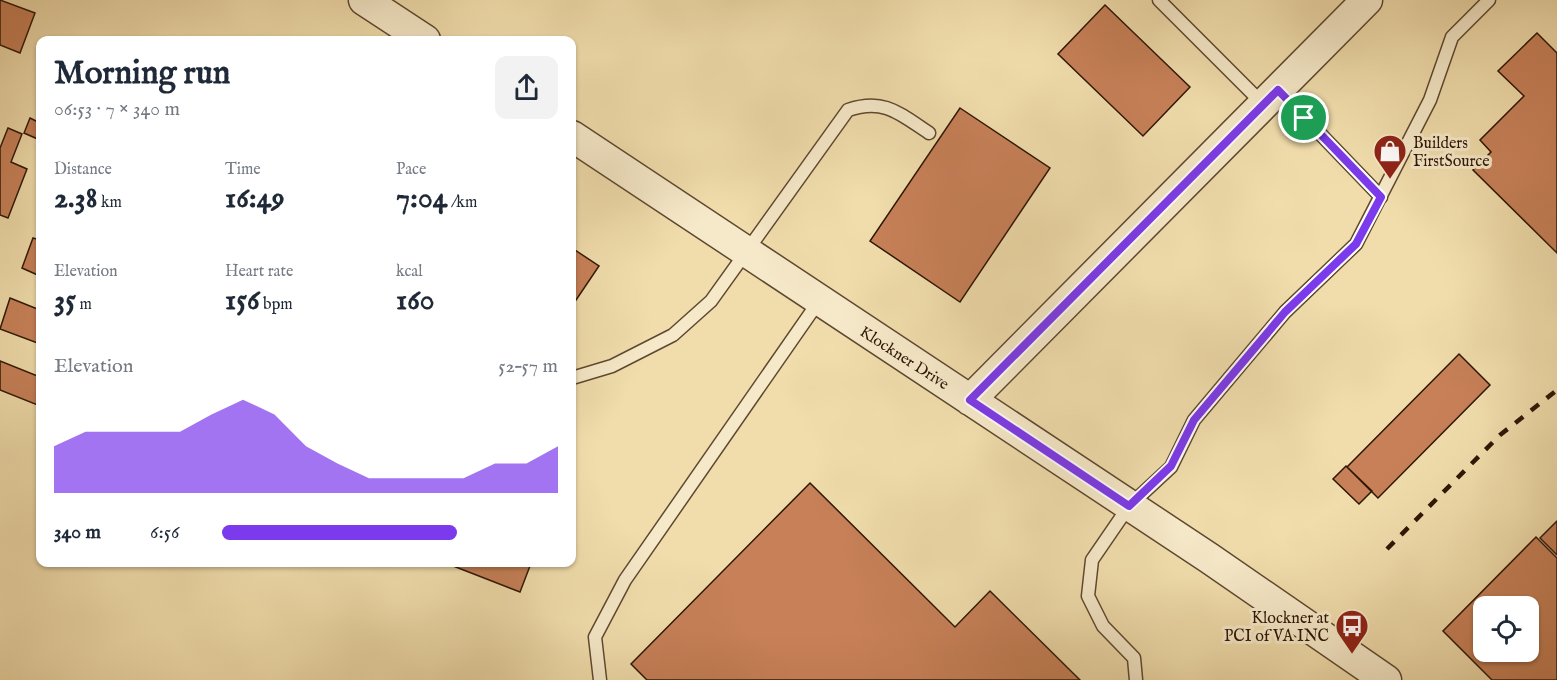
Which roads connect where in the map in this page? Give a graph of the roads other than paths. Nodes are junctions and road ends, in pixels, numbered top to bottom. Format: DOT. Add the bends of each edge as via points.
graph roads {
  1 [pos="364,0"];
  2 [pos="1159,0"];
  3 [pos="1367,0"];
  4 [pos="1489,0"];
  5 [pos="419,36"];
  6 [pos="1270,97"];
  7 [pos="929,133"];
  8 [pos="576,139"];
  9 [pos="1381,197"];
  10 [pos="746,251"];
  11 [pos="819,301"];
  12 [pos="576,377"];
  13 [pos="970,400"];
  14 [pos="1129,506"];
  15 [pos="1376,677"];
  16 [pos="600,680"];
  17 [pos="1136,680"];
  1 -- 5 [label="street"];
  2 -- 6 [label="lane"];
  3 -- 6 [label="street"];
  4 -- 9 [label="lane" via="1452,37 1430,100"];
  6 -- 9 [label="lane"];
  6 -- 13 [label="street"];
  7 -- 10 [label="lane" via="893,109 868,103 848,110"];
  8 -- 10 [label="street, Klockner Drive"];
  9 -- 14 [label="lane" via="1356,244 1285,312 1194,420 1171,466"];
  10 -- 11 [label="street, Klockner Drive"];
  10 -- 12 [label="lane" via="711,302 673,335 612,366"];
  11 -- 13 [label="street, Klockner Drive"];
  11 -- 16 [label="lane" via="625,580 595,637"];
  13 -- 14 [label="street, Klockner Drive"];
  14 -- 15 [label="street, Klockner Drive"];
  14 -- 17 [label="lane" via="1092,560 1088,596 1103,626 1134,658"];
}
